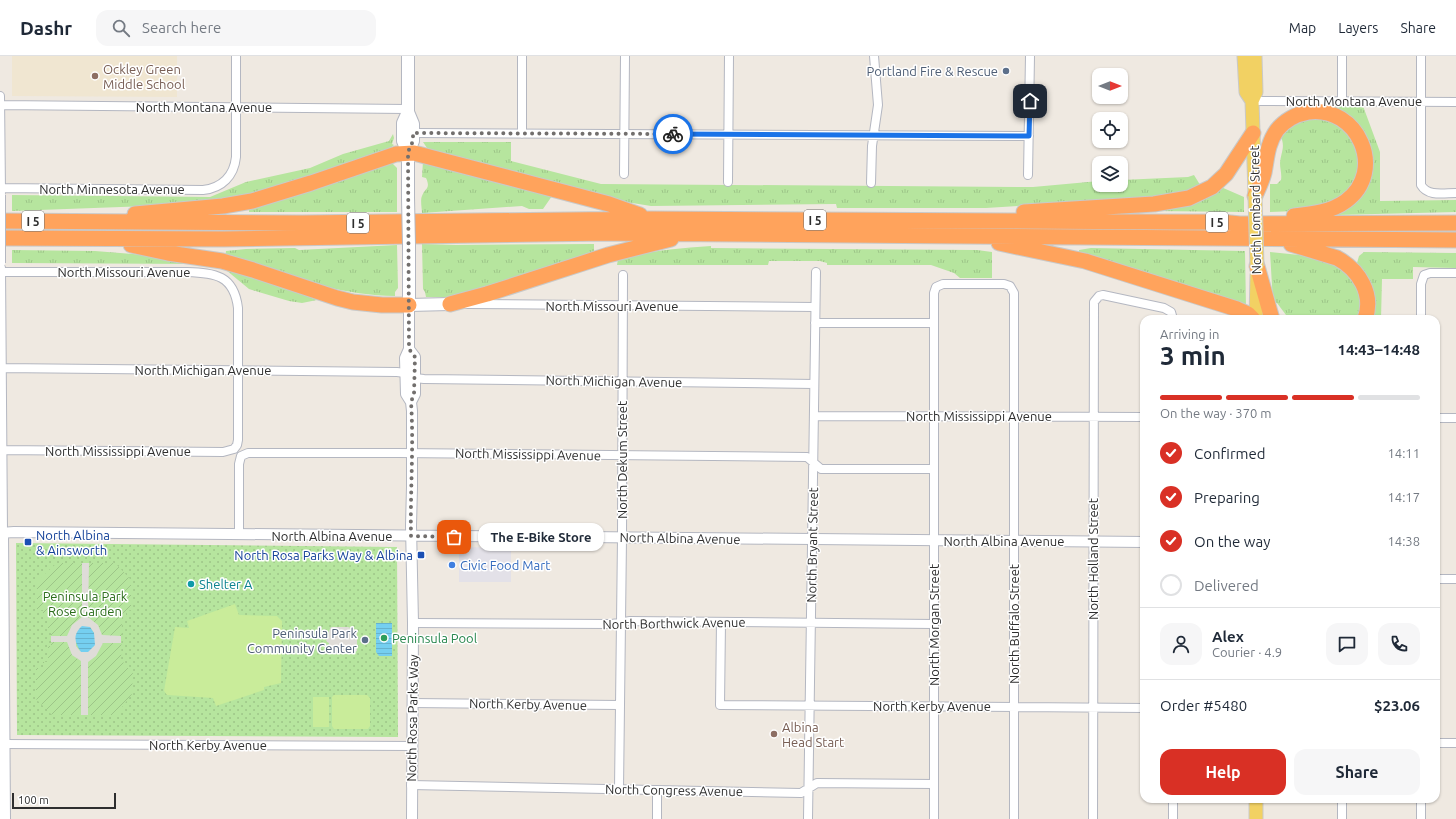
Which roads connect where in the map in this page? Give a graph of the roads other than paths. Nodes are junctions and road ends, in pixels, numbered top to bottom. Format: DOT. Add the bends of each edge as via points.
graph roads {
  1 [pos="236,56"];
  2 [pos="408,56"];
  3 [pos="522,56"];
  4 [pos="625,56"];
  5 [pos="729,56"];
  6 [pos="874,56"];
  7 [pos="1030,56"];
  8 [pos="1244,56"];
  9 [pos="1255,56"];
  10 [pos="1342,56"];
  11 [pos="1421,56"];
  12 [pos="0,96"];
  13 [pos="1342,100"];
  14 [pos="1252,101"];
  15 [pos="1421,102"];
  16 [pos="1456,102"];
  17 [pos="0,105"];
  18 [pos="236,107"];
  19 [pos="408,111"];
  20 [pos="413,133"];
  21 [pos="1253,133"];
  22 [pos="522,134"];
  23 [pos="624,134"];
  24 [pos="728,135"];
  25 [pos="874,136"];
  26 [pos="1029,136"];
  27 [pos="408,152"];
  28 [pos="624,174"];
  29 [pos="1028,176"];
  30 [pos="728,182"];
  31 [pos="871,184"];
  32 [pos="0,190"];
  33 [pos="1456,193"];
  34 [pos="1256,196"];
  35 [pos="651,219"];
  36 [pos="0,221"];
  37 [pos="979,221"];
  38 [pos="65,222"];
  39 [pos="1221,222"];
  40 [pos="1456,224"];
  41 [pos="689,234"];
  42 [pos="965,236"];
  43 [pos="0,238"];
  44 [pos="98,238"];
  45 [pos="1269,238"];
  46 [pos="1456,240"];
  47 [pos="1257,266"];
  48 [pos="1,269"];
  49 [pos="816,272"];
  50 [pos="1456,273"];
  51 [pos="623,275"];
  52 [pos="1010,286"];
  53 [pos="450,304"];
  54 [pos="409,305"];
  55 [pos="623,306"];
  56 [pos="815,307"];
  57 [pos="1172,315"];
  58 [pos="1249,315"];
  59 [pos="1256,315"];
  60 [pos="1271,315"];
  61 [pos="1366,315"];
  62 [pos="1421,315"];
  63 [pos="815,323"];
  64 [pos="934,323"];
  65 [pos="1,368"];
  66 [pos="238,370"];
  67 [pos="410,375"];
  68 [pos="622,382"];
  69 [pos="814,384"];
  70 [pos="814,416"];
  71 [pos="934,416"];
  72 [pos="1014,416"];
  73 [pos="1094,417"];
  74 [pos="1140,417"];
  75 [pos="1440,418"];
  76 [pos="1456,418"];
  77 [pos="1,450"];
  78 [pos="412,453"];
  79 [pos="623,455"];
  80 [pos="813,462"];
  81 [pos="934,469"];
  82 [pos="2,533"];
  83 [pos="239,535"];
  84 [pos="411,536"];
  85 [pos="622,538"];
  86 [pos="812,540"];
  87 [pos="934,541"];
  88 [pos="1014,542"];
  89 [pos="1094,542"];
  90 [pos="1140,542"];
  91 [pos="1440,579"];
  92 [pos="1456,579"];
  93 [pos="2,616"];
  94 [pos="721,622"];
  95 [pos="413,623"];
  96 [pos="621,623"];
  97 [pos="811,623"];
  98 [pos="934,624"];
  99 [pos="2,698"];
  100 [pos="412,703"];
  101 [pos="620,705"];
  102 [pos="810,705"];
  103 [pos="934,706"];
  104 [pos="1014,706"];
  105 [pos="1093,707"];
  106 [pos="1140,708"];
  107 [pos="1440,743"];
  108 [pos="1456,743"];
  109 [pos="4,744"];
  110 [pos="412,746"];
  111 [pos="934,784"];
  112 [pos="411,785"];
  113 [pos="809,788"];
  114 [pos="619,789"];
  115 [pos="657,790"];
  116 [pos="1173,803"];
  117 [pos="1256,803"];
  118 [pos="1342,803"];
  119 [pos="1421,803"];
  120 [pos="5,819"];
  121 [pos="412,819"];
  122 [pos="657,819"];
  123 [pos="808,819"];
  124 [pos="934,819"];
  125 [pos="1014,819"];
  126 [pos="1094,819"];
  127 [pos="1173,819"];
  128 [pos="1256,819"];
  129 [pos="1342,819"];
  130 [pos="1421,819"];
  1 -- 18 [label="street"];
  2 -- 19 [label="main road, North Rosa Parks Way"];
  3 -- 22 [label="street"];
  4 -- 23 [label="street"];
  5 -- 24 [label="street"];
  6 -- 25 [label="street" via="878,105"];
  7 -- 26 [label="street"];
  8 -- 14 [label="main road, North Lombard Street" via="1246,92"];
  9 -- 14 [label="main road, North Lombard Street" via="1256,92"];
  10 -- 13 [label="street"];
  11 -- 15 [label="street"];
  12 -- 17 [label="street"];
  13 -- 14 [label="street, North Montana Avenue"];
  13 -- 15 [label="street, North Montana Avenue"];
  14 -- 21 [label="main road, North Lombard Street"];
  15 -- 16 [label="street, North Montana Avenue"];
  15 -- 33 [label="street" via="1421,185 1430,193"];
  17 -- 18 [label="street, North Montana Avenue"];
  17 -- 32 [label="street"];
  18 -- 19 [label="street, North Montana Avenue"];
  18 -- 32 [label="street, North Minnesota Avenue" via="235,165 222,184 211,189"];
  19 -- 20 [label="main road, North Rosa Parks Way"];
  19 -- 27 [label="main road, North Rosa Parks Way" via="403,123 403,141"];
  20 -- 22 [label="street"];
  20 -- 27 [label="main road, North Rosa Parks Way" via="413,141"];
  21 -- 34 [label="main road, North Lombard Street"];
  21 -- 37 [label="highway" via="1226,174 1212,187 1189,198 1154,204 988,214"];
  22 -- 23 [label="street"];
  23 -- 24 [label="street"];
  23 -- 28 [label="street"];
  24 -- 25 [label="street"];
  24 -- 30 [label="street"];
  25 -- 26 [label="street"];
  25 -- 31 [label="street"];
  26 -- 29 [label="street"];
  27 -- 35 [label="highway" via="609,204"];
  27 -- 38 [label="highway" via="245,202"];
  27 -- 54 [label="main road, North Rosa Parks Way, bridge"];
  32 -- 48 [label="street, bridge"];
  34 -- 39 [label="highway" via="1264,174 1269,145 1280,126 1289,119 1304,113 1327,113 1347,123 1358,136 1365,153 1365,167 1358,186 1346,201 1321,212 1293,216 1239,217"];
  34 -- 47 [label="main road, North Lombard Street, bridge"];
  35 -- 37 [label="highway, I 5"];
  35 -- 38 [label="highway, I 5" via="362,223"];
  36 -- 38 [label="highway, I 5"];
  37 -- 39 [label="highway, I 5"];
  39 -- 40 [label="highway, I 5"];
  41 -- 42 [label="highway, I 5"];
  41 -- 44 [label="highway, I 5"];
  41 -- 53 [label="highway" via="608,255"];
  42 -- 45 [label="highway, I 5"];
  42 -- 58 [label="highway" via="1085,261"];
  43 -- 44 [label="highway, I 5"];
  44 -- 54 [label="highway" via="222,261 353,302"];
  45 -- 46 [label="highway, I 5"];
  45 -- 61 [label="highway" via="1329,255 1348,265 1355,271 1365,289"];
  47 -- 59 [label="main road, North Lombard Street"];
  47 -- 60 [label="highway"];
  48 -- 65 [label="street"];
  48 -- 66 [label="street, North Missouri Avenue" via="212,273 224,280 234,291 236,298"];
  49 -- 56 [label="street, North Bryant Street"];
  50 -- 62 [label="street" via="1430,272 1424,275 1421,284"];
  51 -- 55 [label="street, North Dekum Street"];
  52 -- 64 [label="street, North Morgan Street" via="943,284 936,287"];
  52 -- 72 [label="street, North Buffalo Street" via="1014,293"];
  53 -- 54 [label="main road, North Missouri Avenue"];
  53 -- 55 [label="street, North Missouri Avenue"];
  54 -- 67 [label="street, North Rosa Parks Way" via="409,349 415,357"];
  55 -- 56 [label="street, North Missouri Avenue"];
  55 -- 68 [label="street, North Dekum Street"];
  56 -- 63 [label="street, North Bryant Street"];
  57 -- 73 [label="street, North Holland Street" via="1164,308 1103,295 1096,299"];
  63 -- 64 [label="street"];
  63 -- 69 [label="street, North Bryant Street"];
  64 -- 71 [label="street, North Morgan Street"];
  65 -- 66 [label="street, North Michigan Avenue"];
  65 -- 77 [label="street"];
  66 -- 67 [label="street, North Michigan Avenue" via="397,372"];
  66 -- 77 [label="street, North Mississippi Avenue" via="238,440 236,448 231,451"];
  67 -- 68 [label="street, North Michigan Avenue" via="424,379"];
  67 -- 78 [label="street, North Rosa Parks Way" via="414,394 411,402"];
  68 -- 69 [label="street, North Michigan Avenue"];
  68 -- 79 [label="street, North Dekum Street"];
  69 -- 70 [label="street, North Bryant Street"];
  70 -- 71 [label="street, North Mississippi Avenue"];
  70 -- 80 [label="street, North Bryant Street"];
  71 -- 72 [label="street, North Mississippi Avenue"];
  71 -- 81 [label="street, North Morgan Street"];
  72 -- 73 [label="street, North Mississippi Avenue"];
  72 -- 88 [label="street, North Buffalo Street"];
  73 -- 74 [label="street, North Mississippi Avenue"];
  73 -- 89 [label="street, North Holland Street"];
  75 -- 76 [label="street"];
  77 -- 82 [label="street"];
  78 -- 79 [label="street, North Mississippi Avenue"];
  78 -- 83 [label="street, North Mississippi Avenue" via="259,452 242,455 239,470"];
  78 -- 84 [label="street, North Rosa Parks Way"];
  79 -- 80 [label="street, North Mississippi Avenue" via="807,457"];
  79 -- 85 [label="street, North Dekum Street"];
  80 -- 81 [label="street, North Mississippi Avenue" via="822,469"];
  80 -- 86 [label="street, North Bryant Street"];
  81 -- 87 [label="street, North Morgan Street"];
  82 -- 83 [label="street, North Albina Avenue"];
  82 -- 93 [label="street"];
  83 -- 84 [label="street, North Albina Avenue"];
  84 -- 85 [label="street, North Albina Avenue"];
  84 -- 95 [label="street, North Rosa Parks Way"];
  85 -- 86 [label="street, North Albina Avenue"];
  85 -- 96 [label="street, North Dekum Street"];
  86 -- 87 [label="street, North Albina Avenue"];
  86 -- 97 [label="street, North Bryant Street"];
  87 -- 88 [label="street, North Albina Avenue"];
  87 -- 98 [label="street, North Morgan Street"];
  88 -- 89 [label="street, North Albina Avenue"];
  88 -- 104 [label="street, North Buffalo Street"];
  89 -- 90 [label="street, North Albina Avenue"];
  89 -- 105 [label="street, North Holland Street"];
  91 -- 92 [label="street"];
  93 -- 99 [label="street"];
  94 -- 96 [label="street, North Borthwick Avenue"];
  94 -- 97 [label="street, North Borthwick Avenue"];
  94 -- 102 [label="street, North Kerby Avenue" via="720,705"];
  95 -- 96 [label="street, North Borthwick Avenue"];
  95 -- 100 [label="street, North Rosa Parks Way"];
  96 -- 101 [label="street, North Dekum Street"];
  97 -- 98 [label="street, North Borthwick Avenue"];
  97 -- 102 [label="street, North Bryant Street"];
  98 -- 103 [label="street, North Morgan Street"];
  99 -- 109 [label="street"];
  100 -- 101 [label="street, North Kerby Avenue"];
  100 -- 110 [label="street, North Rosa Parks Way"];
  101 -- 114 [label="street, North Dekum Street"];
  102 -- 103 [label="street, North Kerby Avenue"];
  102 -- 113 [label="street, North Bryant Street"];
  103 -- 104 [label="street, North Kerby Avenue"];
  103 -- 111 [label="street, North Morgan Street"];
  104 -- 105 [label="street, North Kerby Avenue"];
  104 -- 125 [label="street, North Buffalo Street"];
  105 -- 106 [label="street, North Kerby Avenue"];
  105 -- 126 [label="street, North Holland Street"];
  107 -- 108 [label="street"];
  109 -- 110 [label="street, North Kerby Avenue"];
  109 -- 120 [label="street"];
  110 -- 112 [label="street, North Rosa Parks Way"];
  111 -- 113 [label="street, North Congress Avenue" via="817,783"];
  111 -- 124 [label="street, North Morgan Street"];
  112 -- 114 [label="street, North Congress Avenue"];
  112 -- 121 [label="street, North Rosa Parks Way"];
  113 -- 115 [label="street, North Congress Avenue" via="801,793"];
  113 -- 123 [label="street, North Bryant Street"];
  114 -- 115 [label="street, North Congress Avenue"];
  115 -- 122 [label="street"];
  116 -- 127 [label="street"];
  117 -- 128 [label="main road"];
  118 -- 129 [label="street"];
  119 -- 130 [label="street"];
}
